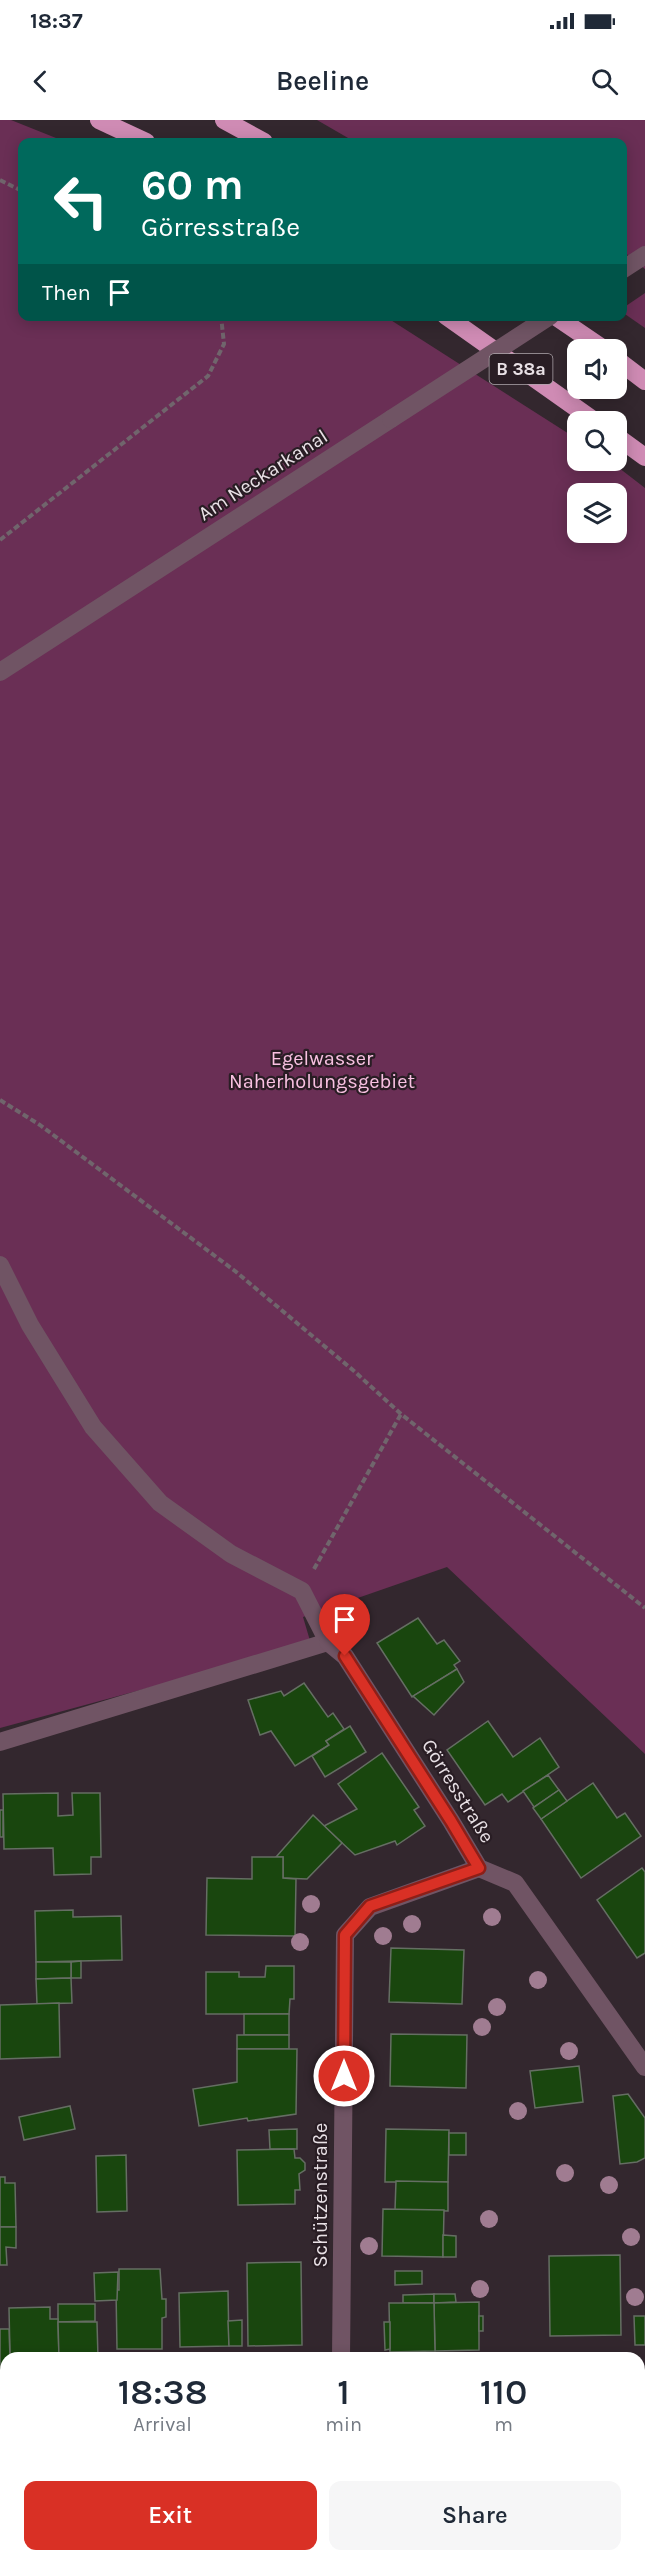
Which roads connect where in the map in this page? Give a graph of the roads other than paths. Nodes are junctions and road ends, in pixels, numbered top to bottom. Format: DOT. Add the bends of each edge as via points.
graph roads {
  1 [pos="99,120"];
  2 [pos="224,120"];
  3 [pos="137,138"];
  4 [pos="257,138"];
  5 [pos="645,255"];
  6 [pos="627,267"];
  7 [pos="453,321"];
  8 [pos="542,321"];
  9 [pos="562,321"];
  10 [pos="589,339"];
  11 [pos="627,367"];
  12 [pos="645,381"];
  13 [pos="580,411"];
  14 [pos="627,444"];
  15 [pos="645,457"];
  16 [pos="0,672"];
  17 [pos="0,1265"];
  18 [pos="328,1642"];
  19 [pos="0,1743"];
  20 [pos="479,1868"];
  21 [pos="645,2067"];
  22 [pos="341,2352"];
  1 -- 3 [label="highway"];
  2 -- 4 [label="highway"];
  5 -- 6 [label="street"];
  7 -- 13 [label="highway, B 38a"];
  8 -- 16 [label="street, Am Neckarkanal, bridge"];
  9 -- 10 [label="highway"];
  11 -- 12 [label="highway"];
  14 -- 15 [label="highway"];
  17 -- 18 [label="street, Görresstraße" via="30,1325 93,1426 160,1503 231,1554 302,1591"];
  18 -- 19 [label="street"];
  18 -- 20 [label="street, Görresstraße" via="345,1656"];
  20 -- 21 [label="street, Görresstraße" via="515,1883"];
  20 -- 22 [label="street, Schützenstraße" via="370,1906 345,1935"];
}
